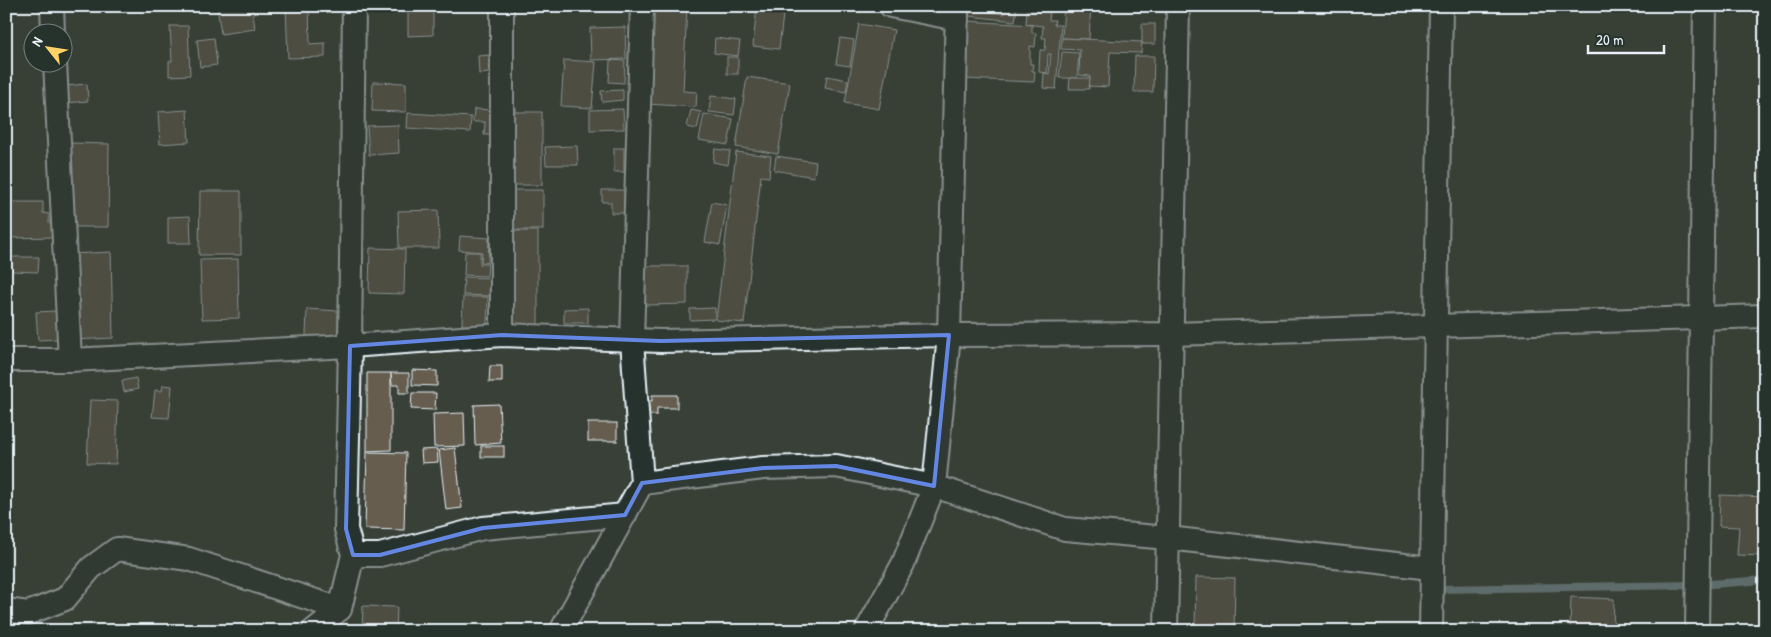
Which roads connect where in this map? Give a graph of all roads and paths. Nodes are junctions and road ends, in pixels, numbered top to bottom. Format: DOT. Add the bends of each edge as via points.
graph roads {
  1 [pos="52,6"];
  2 [pos="354,6"];
  3 [pos="502,6"];
  4 [pos="642,6"];
  5 [pos="891,6"];
  6 [pos="1178,6"];
  7 [pos="1441,6"];
  8 [pos="1704,6"];
  9 [pos="957,12"];
  10 [pos="53,22"];
  11 [pos="56,72"];
  12 [pos="1765,316"];
  13 [pos="1701,318"];
  14 [pos="1437,326"];
  15 [pos="1172,334"];
  16 [pos="502,335"];
  17 [pos="949,335"];
  18 [pos="632,340"];
  19 [pos="350,346"];
  20 [pos="6,360"];
  21 [pos="70,360"];
  22 [pos="642,483"];
  23 [pos="934,486"];
  24 [pos="625,515"];
  25 [pos="1168,538"];
  26 [pos="353,555"];
  27 [pos="1431,568"];
  28 [pos="6,610"];
  29 [pos="340,610"];
  30 [pos="312,631"];
  31 [pos="560,631"];
  32 [pos="866,631"];
  33 [pos="1166,631"];
  34 [pos="1431,631"];
  35 [pos="1697,631"];
  1 -- 10 [label="street"];
  2 -- 19 [label="street"];
  3 -- 16 [label="street"];
  4 -- 18 [label="street"];
  5 -- 9 [label="street"];
  6 -- 15 [label="street"];
  7 -- 14 [label="street"];
  8 -- 13 [label="street"];
  9 -- 17 [label="street"];
  11 -- 21 [label="street"];
  12 -- 13 [label="street"];
  13 -- 14 [label="street"];
  13 -- 35 [label="street"];
  14 -- 15 [label="street"];
  14 -- 27 [label="street"];
  15 -- 17 [label="street"];
  15 -- 25 [label="street"];
  16 -- 18 [label="street"];
  16 -- 19 [label="street"];
  17 -- 18 [label="street"];
  17 -- 23 [label="street"];
  18 -- 22 [label="street"];
  19 -- 21 [label="street"];
  19 -- 26 [label="street" via="346,528"];
  20 -- 21 [label="street"];
  22 -- 23 [label="street" via="763,468 836,466"];
  22 -- 24 [label="street"];
  23 -- 25 [label="street" via="1065,529"];
  23 -- 32 [label="street" via="903,564"];
  24 -- 26 [label="street" via="483,528 380,555"];
  24 -- 31 [label="street"];
  25 -- 27 [label="street"];
  25 -- 33 [label="street"];
  26 -- 29 [label="street"];
  27 -- 34 [label="street"];
  28 -- 29 [label="street" via="28,613 65,599 91,568 117,550 189,560"];
  29 -- 30 [label="street"];
}
